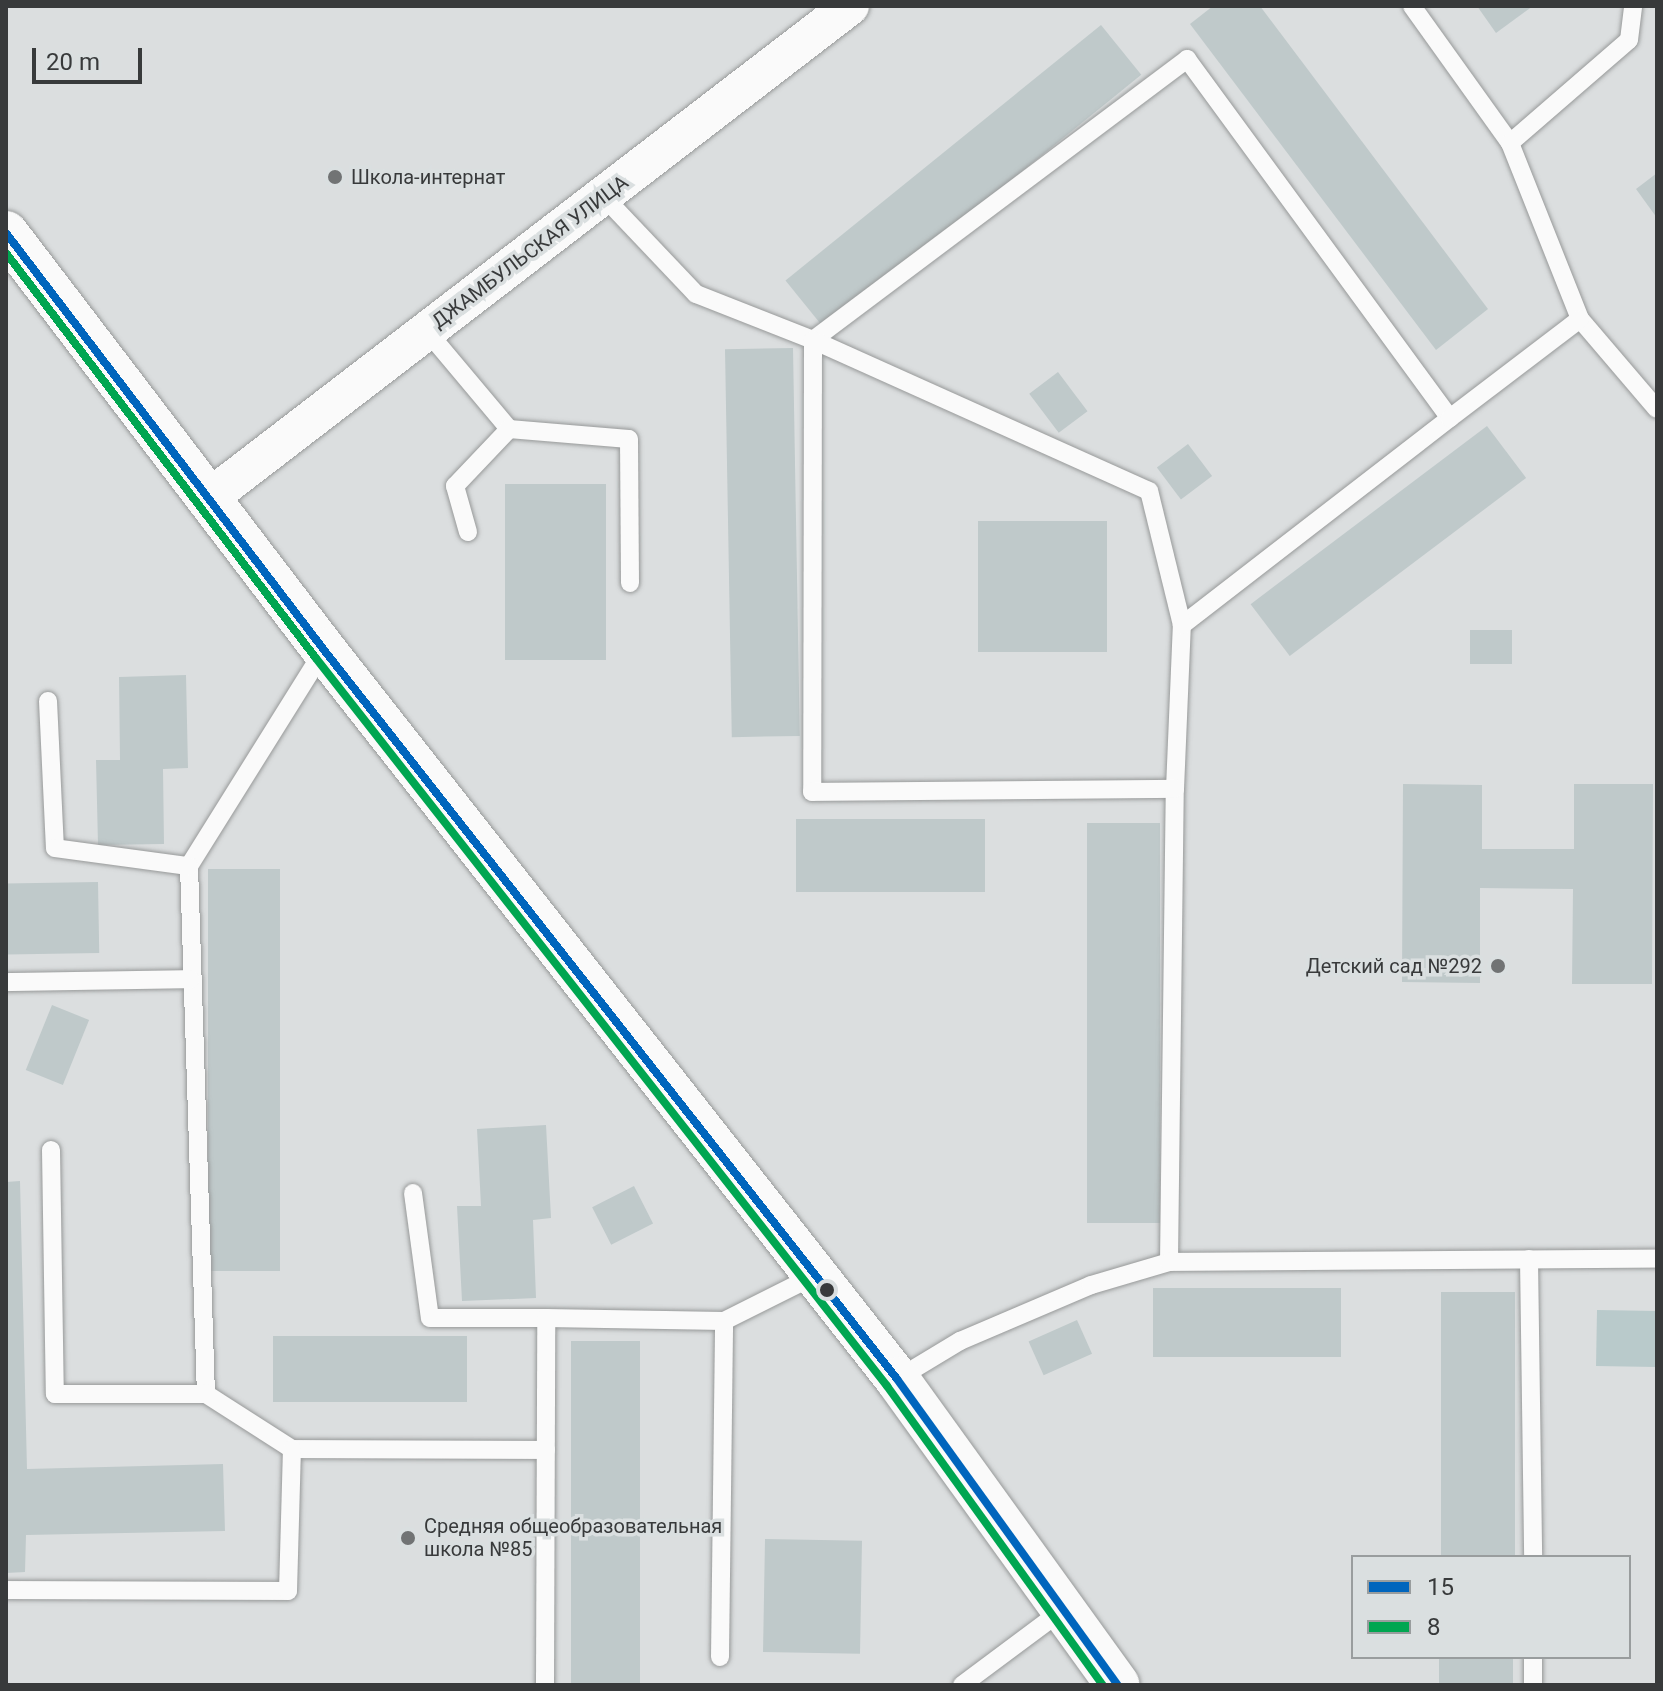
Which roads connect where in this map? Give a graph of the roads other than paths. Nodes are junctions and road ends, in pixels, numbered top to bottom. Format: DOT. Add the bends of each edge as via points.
graph roads {
  1 [pos="850,6"];
  2 [pos="1412,6"];
  3 [pos="1633,6"];
  4 [pos="1510,143"];
  5 [pos="603,196"];
  6 [pos="6,233"];
  7 [pos="1580,319"];
  8 [pos="426,330"];
  9 [pos="813,340"];
  10 [pos="1657,409"];
  11 [pos="1450,418"];
  12 [pos="509,429"];
  13 [pos="209,498"];
  14 [pos="468,532"];
  15 [pos="630,583"];
  16 [pos="1182,625"];
  17 [pos="324,650"];
  18 [pos="48,701"];
  19 [pos="1175,789"];
  20 [pos="189,866"];
  21 [pos="190,979"];
  22 [pos="6,982"];
  23 [pos="51,1150"];
  24 [pos="413,1193"];
  25 [pos="1529,1259"];
  26 [pos="1657,1259"];
  27 [pos="1169,1262"];
  28 [pos="816,1275"];
  29 [pos="546,1318"];
  30 [pos="724,1321"];
  31 [pos="897,1379"];
  32 [pos="206,1394"];
  33 [pos="292,1449"];
  34 [pos="546,1450"];
  35 [pos="1533,1555"];
  36 [pos="6,1590"];
  37 [pos="1064,1609"];
  38 [pos="720,1657"];
  39 [pos="1533,1659"];
  40 [pos="545,1685"];
  41 [pos="962,1685"];
  42 [pos="1118,1685"];
  43 [pos="1533,1685"];
  1 -- 5 [label="street, ДЖАМБУЛЬСКАЯ УЛИЦА"];
  2 -- 4 [label="lane"];
  3 -- 4 [label="lane" via="1629,40"];
  4 -- 7 [label="lane"];
  5 -- 8 [label="street, ДЖАМБУЛЬСКАЯ УЛИЦА"];
  5 -- 9 [label="lane" via="696,294"];
  6 -- 13 [label="main road"];
  7 -- 10 [label="lane"];
  7 -- 11 [label="lane"];
  8 -- 12 [label="lane"];
  8 -- 13 [label="street, ДЖАМБУЛЬСКАЯ УЛИЦА"];
  9 -- 11 [label="lane" via="1187,59"];
  9 -- 16 [label="lane" via="1149,491"];
  9 -- 19 [label="lane" via="812,792"];
  11 -- 16 [label="lane"];
  12 -- 14 [label="lane" via="455,486"];
  12 -- 15 [label="lane" via="629,439"];
  13 -- 17 [label="main road"];
  16 -- 19 [label="lane"];
  17 -- 20 [label="lane"];
  17 -- 28 [label="main road"];
  18 -- 20 [label="lane" via="55,848"];
  19 -- 27 [label="lane"];
  20 -- 21 [label="lane"];
  21 -- 22 [label="lane"];
  21 -- 32 [label="lane"];
  23 -- 32 [label="lane" via="55,1394"];
  24 -- 29 [label="lane" via="430,1318"];
  25 -- 26 [label="lane"];
  25 -- 27 [label="lane"];
  25 -- 35 [label="lane"];
  27 -- 31 [label="lane" via="1091,1285 960,1341"];
  28 -- 30 [label="lane"];
  28 -- 31 [label="main road"];
  29 -- 30 [label="lane"];
  29 -- 34 [label="lane"];
  30 -- 38 [label="lane"];
  31 -- 37 [label="main road"];
  32 -- 33 [label="lane"];
  33 -- 34 [label="lane"];
  33 -- 36 [label="lane" via="288,1591"];
  34 -- 40 [label="lane"];
  37 -- 41 [label="lane"];
  37 -- 42 [label="main road"];
  39 -- 43 [label="lane"];
}
